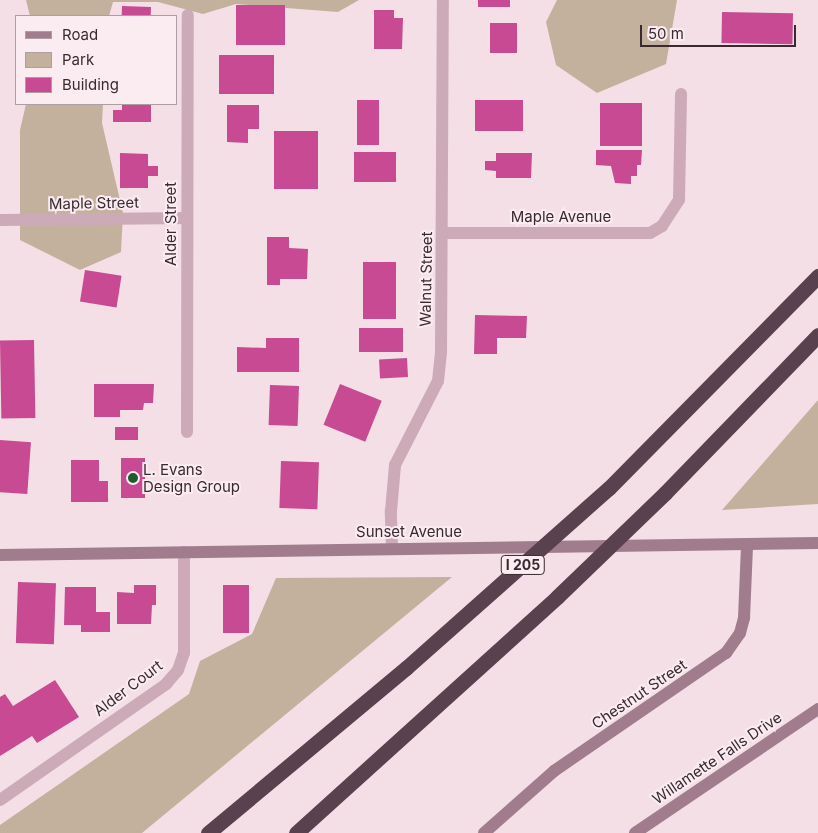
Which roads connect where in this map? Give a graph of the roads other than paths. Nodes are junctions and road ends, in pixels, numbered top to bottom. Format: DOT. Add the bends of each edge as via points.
graph roads {
  1 [pos="443,0"];
  2 [pos="188,15"];
  3 [pos="682,94"];
  4 [pos="187,218"];
  5 [pos="0,220"];
  6 [pos="444,233"];
  7 [pos="818,276"];
  8 [pos="818,335"];
  9 [pos="187,432"];
  10 [pos="818,543"];
  11 [pos="747,546"];
  12 [pos="392,548"];
  13 [pos="184,552"];
  14 [pos="0,554"];
  15 [pos="818,709"];
  16 [pos="0,800"];
  17 [pos="208,833"];
  18 [pos="296,833"];
  19 [pos="484,833"];
  20 [pos="635,833"];
  1 -- 6 [label="street, Walnut Street"];
  2 -- 4 [label="street, Alder Street"];
  3 -- 6 [label="street, Maple Avenue" via="679,200 662,226 650,233"];
  4 -- 5 [label="street, Maple Street"];
  4 -- 9 [label="street, Alder Street"];
  6 -- 12 [label="street, Walnut Street" via="438,381 395,465 391,502"];
  7 -- 17 [label="highway, I 205" via="602,494 406,668"];
  8 -- 18 [label="highway" via="665,493 564,590 447,700"];
  10 -- 11 [label="main road, Sunset Avenue"];
  11 -- 12 [label="main road, Sunset Avenue"];
  11 -- 19 [label="main road, Chestnut Street" via="744,618 740,633 726,653 554,771"];
  12 -- 13 [label="main road, Sunset Avenue"];
  13 -- 14 [label="main road, Sunset Avenue"];
  13 -- 16 [label="street, Alder Court" via="184,653 178,670 166,684"];
  15 -- 20 [label="main road, Willamette Falls Drive"];
}
